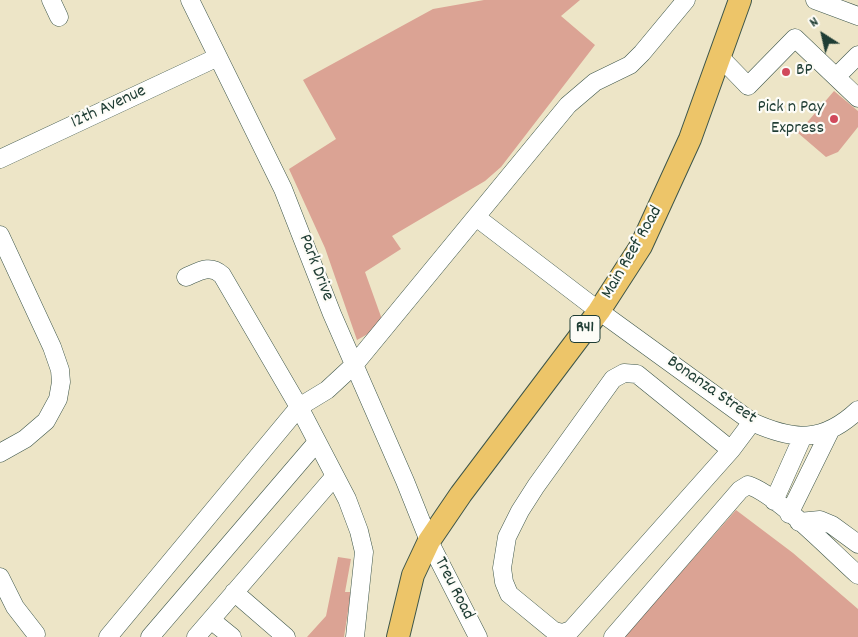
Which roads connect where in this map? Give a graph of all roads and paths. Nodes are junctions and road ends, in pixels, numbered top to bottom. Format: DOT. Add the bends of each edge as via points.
graph roads {
  1 [pos="51,0"];
  2 [pos="190,0"];
  3 [pos="686,0"];
  4 [pos="740,0"];
  5 [pos="814,0"];
  6 [pos="835,3"];
  7 [pos="858,16"];
  8 [pos="59,17"];
  9 [pos="858,55"];
  10 [pos="719,56"];
  11 [pos="218,57"];
  12 [pos="836,78"];
  13 [pos="858,98"];
  14 [pos="0,159"];
  15 [pos="476,217"];
  16 [pos="0,235"];
  17 [pos="186,277"];
  18 [pos="599,311"];
  19 [pos="670,363"];
  20 [pos="354,365"];
  21 [pos="654,385"];
  22 [pos="299,407"];
  23 [pos="858,410"];
  24 [pos="752,422"];
  25 [pos="830,431"];
  26 [pos="803,436"];
  27 [pos="317,442"];
  28 [pos="731,450"];
  29 [pos="0,453"];
  30 [pos="335,476"];
  31 [pos="774,501"];
  32 [pos="794,518"];
  33 [pos="429,542"];
  34 [pos="858,544"];
  35 [pos="858,575"];
  36 [pos="0,577"];
  37 [pos="234,592"];
  38 [pos="211,620"];
  39 [pos="36,634"];
  40 [pos="108,637"];
  41 [pos="150,637"];
  42 [pos="196,637"];
  43 [pos="232,637"];
  44 [pos="286,637"];
  45 [pos="355,637"];
  46 [pos="398,637"];
  47 [pos="478,637"];
  48 [pos="613,637"];
  1 -- 8 [label="street"];
  2 -- 11 [label="street, Park Drive"];
  3 -- 15 [label="street" via="630,65 596,82 568,105"];
  4 -- 10 [label="main road, Main Reef Road / R41"];
  5 -- 6 [label="street"];
  6 -- 7 [label="street"];
  9 -- 12 [label="street"];
  10 -- 12 [label="street" via="748,86 795,38"];
  10 -- 18 [label="main road, Main Reef Road / R41" via="665,198 642,246"];
  11 -- 14 [label="street, 12th Avenue"];
  11 -- 20 [label="street, Park Drive" via="287,197"];
  12 -- 13 [label="street"];
  15 -- 18 [label="street, Bonanza Street"];
  15 -- 20 [label="street"];
  16 -- 29 [label="street" via="52,347 62,382 46,421"];
  17 -- 22 [label="street" via="210,267 222,275"];
  18 -- 19 [label="street, Bonanza Street"];
  18 -- 33 [label="main road, Main Reef Road / R41" via="461,494"];
  19 -- 21 [label="street"];
  19 -- 24 [label="street, Bonanza Street"];
  20 -- 22 [label="street" via="327,390"];
  20 -- 33 [label="street, Park Drive"];
  21 -- 28 [label="street"];
  21 -- 28 [label="street" via="637,374 624,373 613,379 536,486 507,537 502,568 509,594 554,632 571,630"];
  22 -- 27 [label="street"];
  22 -- 40 [label="street"];
  23 -- 25 [label="street, Bonanza Street"];
  24 -- 26 [label="street, Bonanza Street" via="777,433"];
  24 -- 28 [label="street"];
  25 -- 26 [label="street, Bonanza Street"];
  25 -- 32 [label="street"];
  26 -- 31 [label="street"];
  27 -- 30 [label="street"];
  27 -- 41 [label="street"];
  30 -- 37 [label="street"];
  30 -- 45 [label="street" via="347,499 364,552"];
  31 -- 32 [label="street"];
  31 -- 48 [label="street" via="758,488 748,485 740,490"];
  32 -- 34 [label="street" via="820,520"];
  32 -- 35 [label="street"];
  33 -- 46 [label="main road, Main Reef Road / R41" via="412,575"];
  33 -- 47 [label="street, Treu Road"];
  36 -- 39 [label="street" via="15,607"];
  37 -- 38 [label="street"];
  37 -- 44 [label="street"];
  38 -- 42 [label="street"];
  38 -- 43 [label="street"];
}
